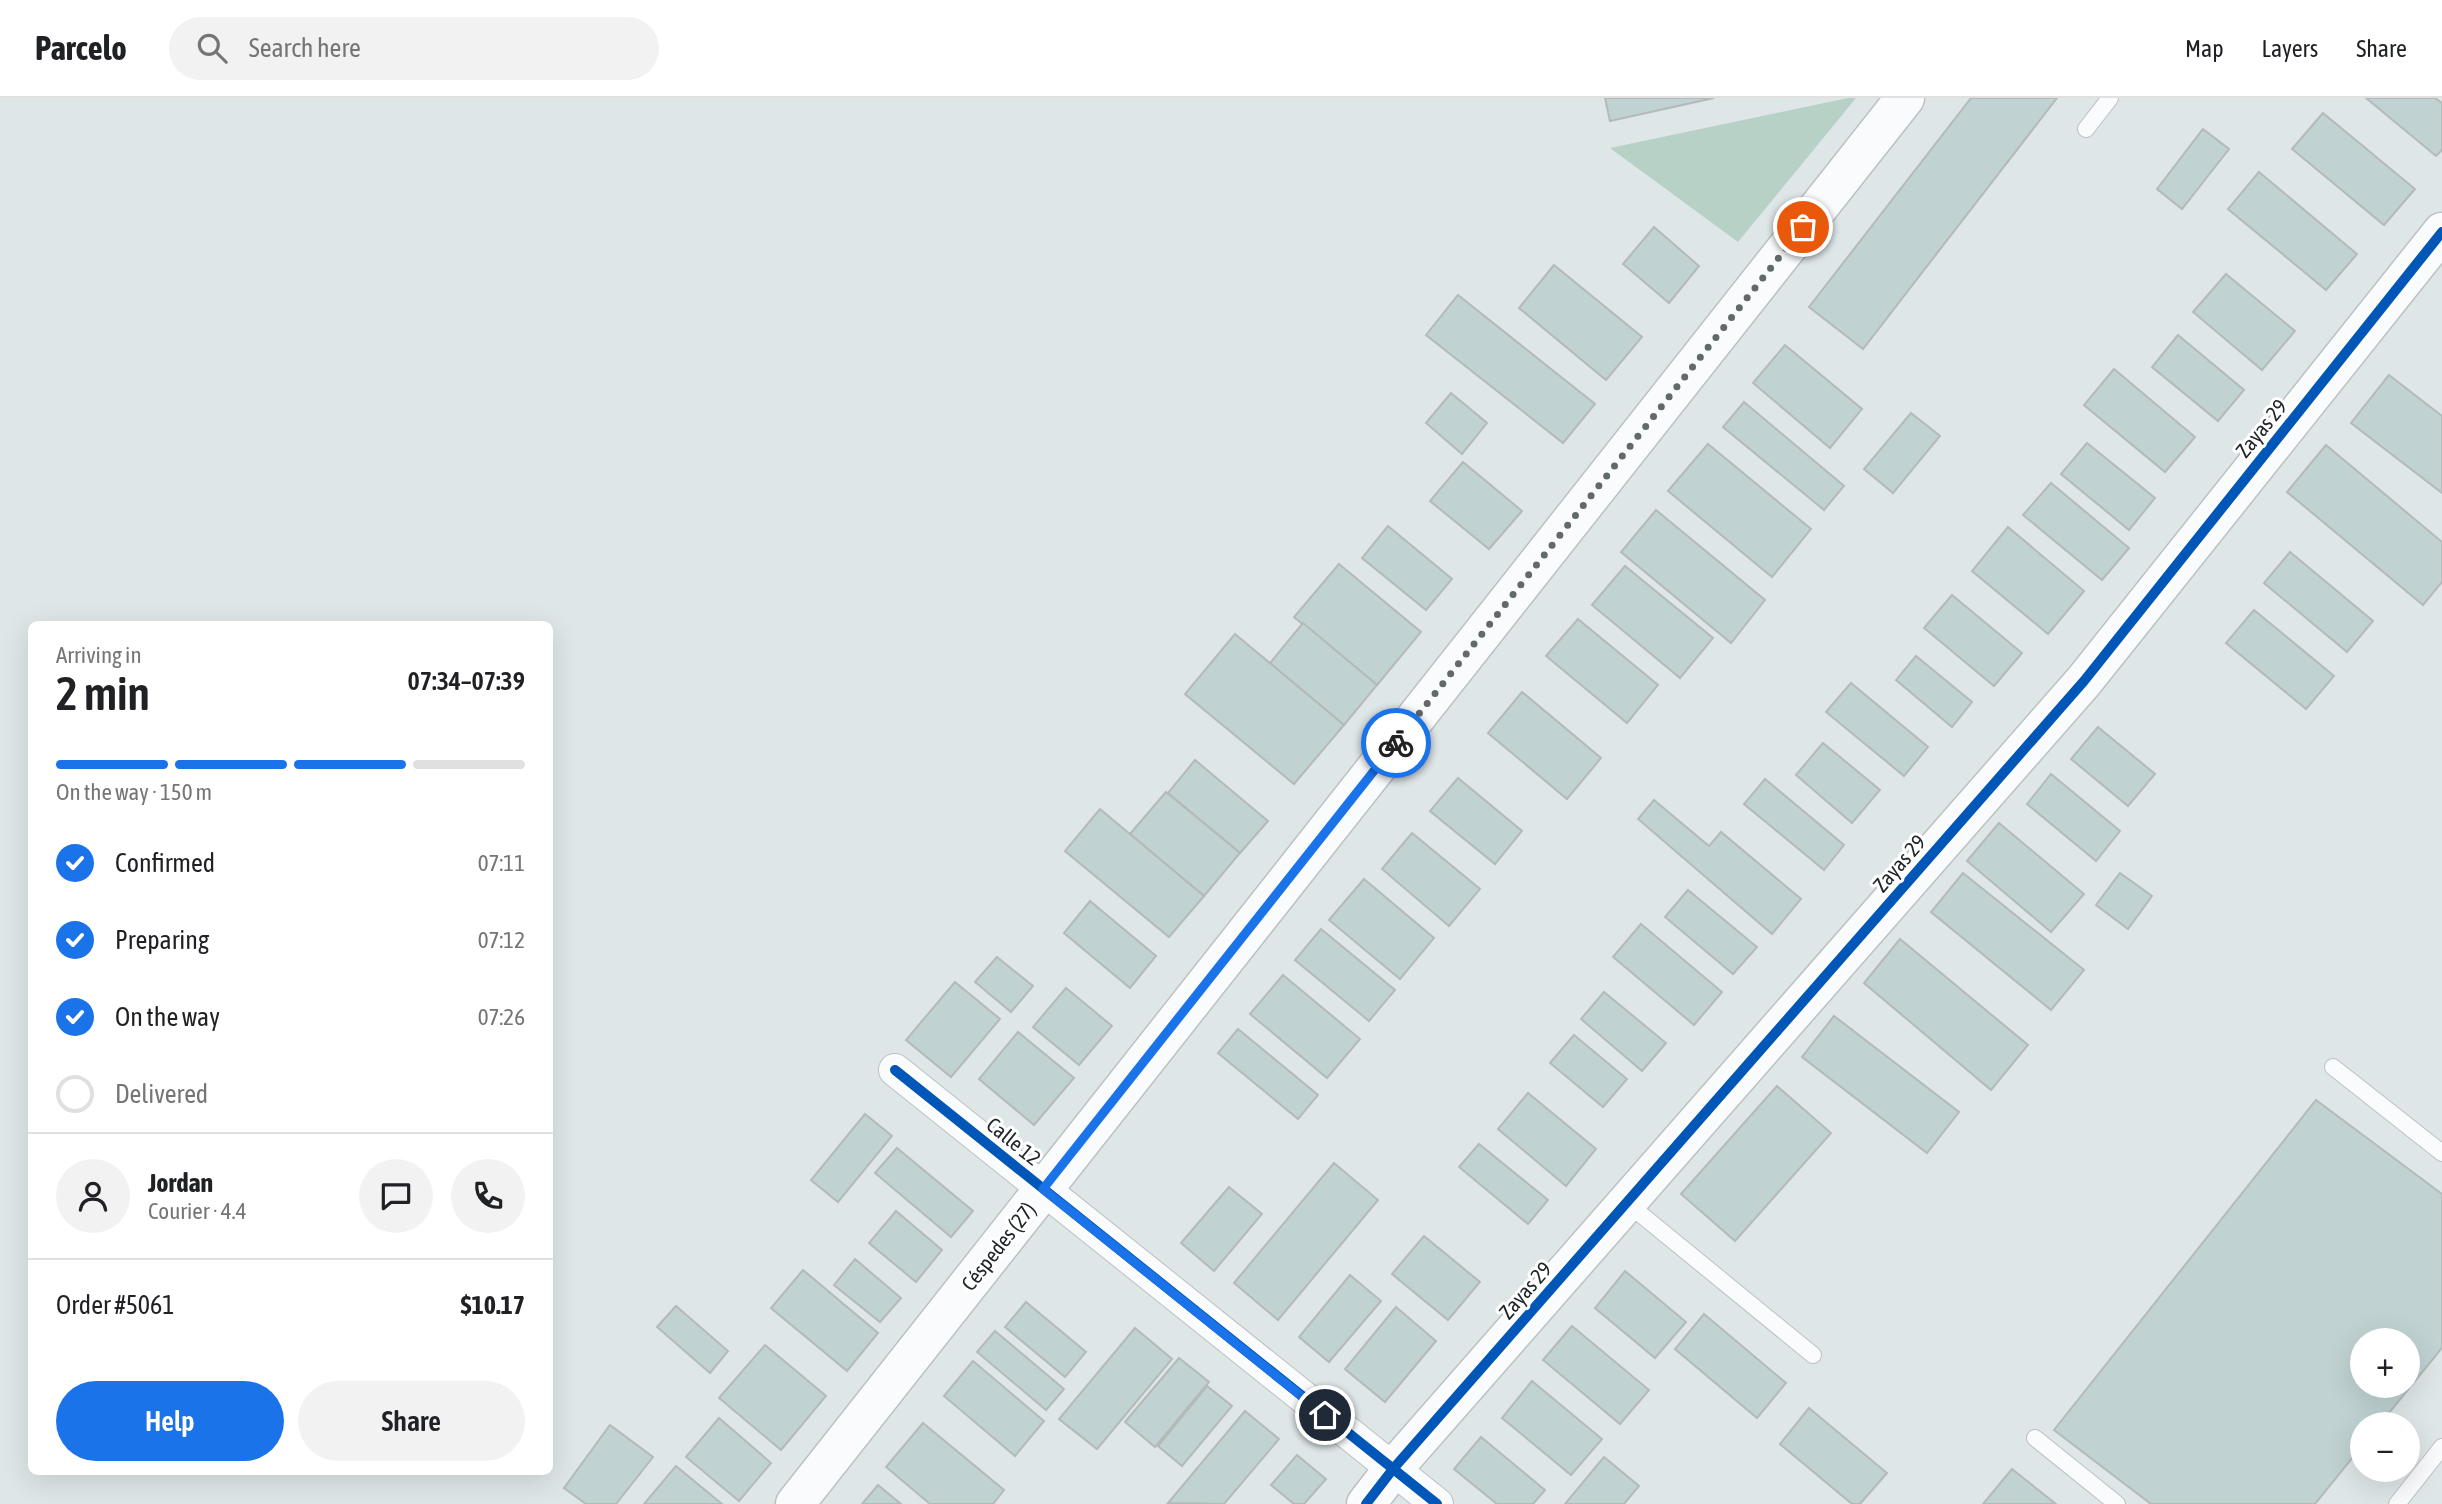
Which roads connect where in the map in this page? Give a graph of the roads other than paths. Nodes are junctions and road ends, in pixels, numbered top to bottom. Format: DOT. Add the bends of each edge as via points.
graph roads {
  1 [pos="1905,98"];
  2 [pos="2110,98"];
  3 [pos="2086,129"];
  4 [pos="2442,232"];
  5 [pos="2333,1068"];
  6 [pos="895,1070"];
  7 [pos="2442,1153"];
  8 [pos="1043,1189"];
  9 [pos="1627,1203"];
  10 [pos="1813,1355"];
  11 [pos="2035,1438"];
  12 [pos="2442,1447"];
  13 [pos="1393,1469"];
  14 [pos="794,1504"];
  15 [pos="1366,1504"];
  16 [pos="1437,1504"];
  17 [pos="2117,1504"];
  18 [pos="2398,1504"];
  1 -- 8 [label="main road, Céspedes (27)"];
  2 -- 3 [label="lane"];
  4 -- 9 [label="main road, Zayas 29" via="2084,681"];
  5 -- 7 [label="lane"];
  6 -- 8 [label="street, Calle 12"];
  8 -- 13 [label="street, Calle 12"];
  8 -- 14 [label="main road, Céspedes (27)"];
  9 -- 10 [label="lane"];
  9 -- 13 [label="main road, Zayas 29"];
  11 -- 17 [label="lane"];
  12 -- 18 [label="lane"];
  13 -- 15 [label="main road, Zayas 29"];
  13 -- 16 [label="street, Calle 12"];
}
